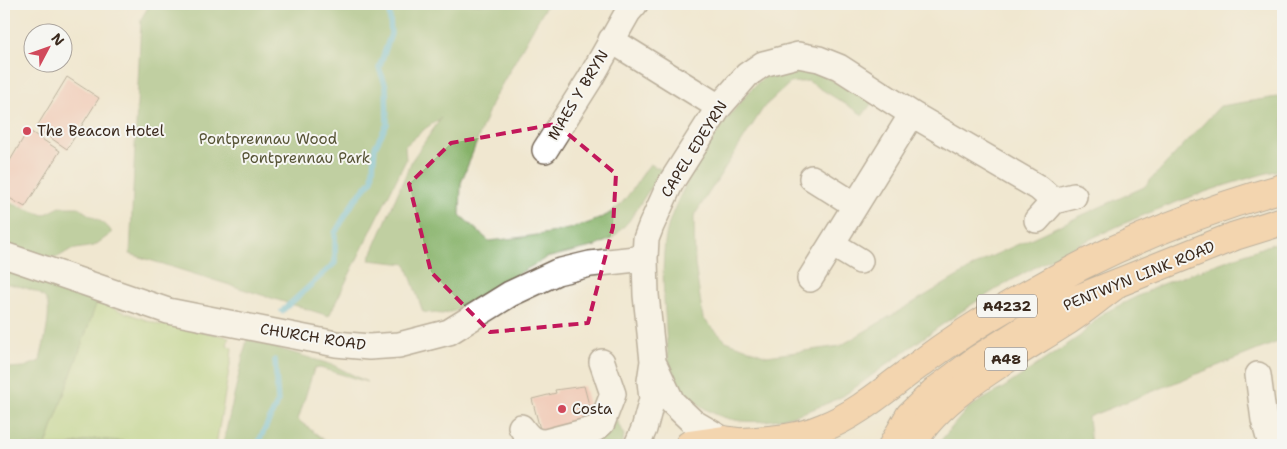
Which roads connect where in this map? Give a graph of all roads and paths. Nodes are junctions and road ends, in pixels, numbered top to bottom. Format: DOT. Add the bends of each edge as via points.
graph roads {
  1 [pos="635,4"];
  2 [pos="611,40"];
  3 [pos="719,107"];
  4 [pos="912,114"];
  5 [pos="545,150"];
  6 [pos="812,178"];
  7 [pos="1283,188"];
  8 [pos="855,205"];
  9 [pos="1037,220"];
  10 [pos="1283,221"];
  11 [pos="832,244"];
  12 [pos="4,255"];
  13 [pos="645,258"];
  14 [pos="860,261"];
  15 [pos="810,279"];
  16 [pos="1113,287"];
  17 [pos="653,361"];
  18 [pos="602,362"];
  19 [pos="1258,375"];
  20 [pos="521,427"];
  21 [pos="744,442"];
  22 [pos="637,445"];
  23 [pos="689,445"];
  24 [pos="893,445"];
  25 [pos="912,445"];
  26 [pos="1271,445"];
  1 -- 2 [label="street, MAES Y BRYN"];
  2 -- 3 [label="street, MAES Y BRYN"];
  2 -- 5 [label="street, MAES Y BRYN"];
  3 -- 4 [label="street, CAPEL EDEYRN" via="747,75 763,64 798,55 839,67"];
  3 -- 13 [label="street, CAPEL EDEYRN" via="659,207 646,239"];
  4 -- 8 [label="street"];
  4 -- 9 [label="street, CAPEL EDEYRN" via="1039,188 1064,199"];
  6 -- 8 [label="street"];
  7 -- 21 [label="main road, PENTWYN LINK ROAD / A4232" via="1181,221 1068,272 983,321 852,413 829,425 786,439"];
  8 -- 11 [label="street"];
  10 -- 16 [label="main road, PENTWYN LINK ROAD / A4232" via="1235,236"];
  11 -- 14 [label="street"];
  11 -- 15 [label="street"];
  12 -- 13 [label="street, CHURCH ROAD" via="168,311 336,344 369,347 399,345 449,332 510,294 557,272 590,264"];
  13 -- 17 [label="street, CAPEL EDEYRN"];
  16 -- 24 [label="main road, PENTWYN LINK ROAD / A4232" via="1065,304 971,364 915,409"];
  16 -- 25 [label="main road, A48" via="1071,319 982,376 930,420"];
  17 -- 21 [label="street, CAPEL EDEYRN" via="672,402 694,422"];
  17 -- 22 [label="street, CAPEL EDEYRN" via="651,407"];
  18 -- 20 [label="street" via="613,394 605,418 598,426 545,442 532,440"];
  19 -- 26 [label="street"];
  21 -- 23 [label="main road, A4232"];
}
